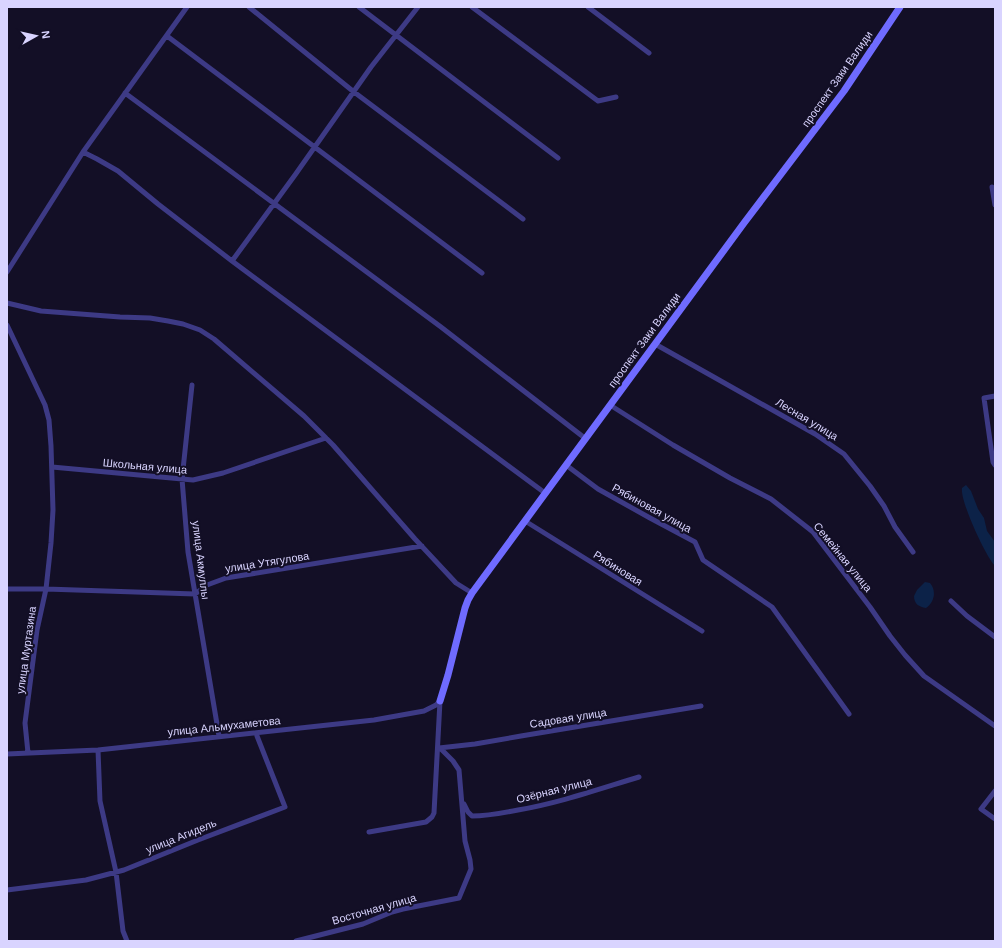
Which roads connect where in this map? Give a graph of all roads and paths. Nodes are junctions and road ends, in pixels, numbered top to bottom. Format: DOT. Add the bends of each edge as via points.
graph roads {
  1 [pos="187,7"];
  2 [pos="249,7"];
  3 [pos="359,7"];
  4 [pos="418,7"];
  5 [pos="472,7"];
  6 [pos="588,7"];
  7 [pos="900,7"];
  8 [pos="396,35"];
  9 [pos="166,36"];
  10 [pos="649,53"];
  11 [pos="354,92"];
  12 [pos="125,93"];
  13 [pos="616,97"];
  14 [pos="314,147"];
  15 [pos="83,152"];
  16 [pos="558,158"];
  17 [pos="992,187"];
  18 [pos="274,204"];
  19 [pos="995,205"];
  20 [pos="523,219"];
  21 [pos="232,261"];
  22 [pos="7,272"];
  23 [pos="482,273"];
  24 [pos="7,303"];
  25 [pos="7,325"];
  26 [pos="655,344"];
  27 [pos="192,385"];
  28 [pos="995,396"];
  29 [pos="610,404"];
  30 [pos="326,438"];
  31 [pos="586,438"];
  32 [pos="566,465"];
  33 [pos="995,465"];
  34 [pos="52,467"];
  35 [pos="182,479"];
  36 [pos="545,493"];
  37 [pos="525,521"];
  38 [pos="422,546"];
  39 [pos="913,552"];
  40 [pos="7,589"];
  41 [pos="46,589"];
  42 [pos="472,593"];
  43 [pos="195,594"];
  44 [pos="950,601"];
  45 [pos="702,631"];
  46 [pos="995,637"];
  47 [pos="440,701"];
  48 [pos="701,706"];
  49 [pos="849,714"];
  50 [pos="995,726"];
  51 [pos="219,736"];
  52 [pos="257,736"];
  53 [pos="439,748"];
  54 [pos="98,750"];
  55 [pos="28,753"];
  56 [pos="7,754"];
  57 [pos="639,777"];
  58 [pos="995,791"];
  59 [pos="462,801"];
  60 [pos="995,819"];
  61 [pos="369,832"];
  62 [pos="116,872"];
  63 [pos="7,890"];
  64 [pos="127,941"];
  65 [pos="296,941"];
  1 -- 9 [label="street"];
  2 -- 11 [label="street"];
  3 -- 8 [label="street"];
  4 -- 8 [label="street"];
  5 -- 13 [label="street" via="598,101"];
  6 -- 10 [label="street"];
  7 -- 26 [label="street, проспект Заки Валиди" via="844,91"];
  8 -- 11 [label="street"];
  8 -- 16 [label="street"];
  9 -- 12 [label="street"];
  9 -- 14 [label="street"];
  11 -- 14 [label="street"];
  11 -- 20 [label="street"];
  12 -- 15 [label="street"];
  12 -- 18 [label="street"];
  14 -- 18 [label="street"];
  14 -- 23 [label="street"];
  15 -- 21 [label="street" via="118,171"];
  15 -- 22 [label="street"];
  17 -- 19 [label="street"];
  18 -- 21 [label="street"];
  18 -- 31 [label="street"];
  21 -- 36 [label="street"];
  24 -- 30 [label="street" via="40,311 156,319 200,330 293,406"];
  25 -- 34 [label="street" via="45,405 49,420"];
  26 -- 29 [label="street, проспект Заки Валиди"];
  26 -- 39 [label="street, Лесная улица" via="815,434 844,454 870,486"];
  27 -- 35 [label="street, улица Акмуллы"];
  28 -- 33 [label="street" via="984,398"];
  29 -- 31 [label="street, проспект Заки Валиди"];
  29 -- 50 [label="street, Семейная улица" via="673,445 771,499 813,532 890,636 924,676"];
  30 -- 35 [label="street, Школьная улица" via="224,473 193,480"];
  30 -- 38 [label="street"];
  31 -- 32 [label="street, проспект Заки Валиди"];
  32 -- 36 [label="street, проспект Заки Валиди"];
  32 -- 49 [label="street, Рябиновая улица" via="598,489 695,542 703,560 772,607"];
  34 -- 35 [label="street, Школьная улица"];
  34 -- 41 [label="street" via="53,510"];
  35 -- 43 [label="street, улица Акмуллы" via="188,552"];
  36 -- 37 [label="street, проспект Заки Валиди"];
  37 -- 42 [label="street, проспект Заки Валиди"];
  37 -- 45 [label="street, Рябиновая"];
  38 -- 42 [label="street" via="456,583"];
  38 -- 43 [label="street, улица Утягулова" via="226,578 207,585"];
  40 -- 41 [label="street, улица Муртазина"];
  41 -- 43 [label="street"];
  41 -- 55 [label="street, улица Муртазина" via="37,630 25,723"];
  42 -- 47 [label="street, проспект Заки Валиди" via="465,608"];
  43 -- 51 [label="street, улица Акмуллы"];
  44 -- 46 [label="street"];
  47 -- 51 [label="street, улица Альмухаметова" via="431,708 413,714"];
  47 -- 53 [label="street"];
  48 -- 53 [label="street, Садовая улица"];
  51 -- 54 [label="street, улица Альмухаметова"];
  52 -- 62 [label="street, улица Агидель" via="285,807"];
  53 -- 59 [label="street" via="459,770"];
  53 -- 61 [label="street" via="432,817 426,822"];
  54 -- 55 [label="street, улица Альмухаметова"];
  54 -- 62 [label="street" via="100,801"];
  55 -- 56 [label="street, улица Альмухаметова"];
  57 -- 59 [label="street, Озёрная улица" via="559,801 509,812 472,816"];
  58 -- 60 [label="street" via="981,809"];
  59 -- 65 [label="street, Восточная улица" via="465,841 471,869 459,898 403,909 363,924"];
  62 -- 63 [label="street, улица Агидель" via="86,880"];
  62 -- 64 [label="street" via="123,931"];
}
